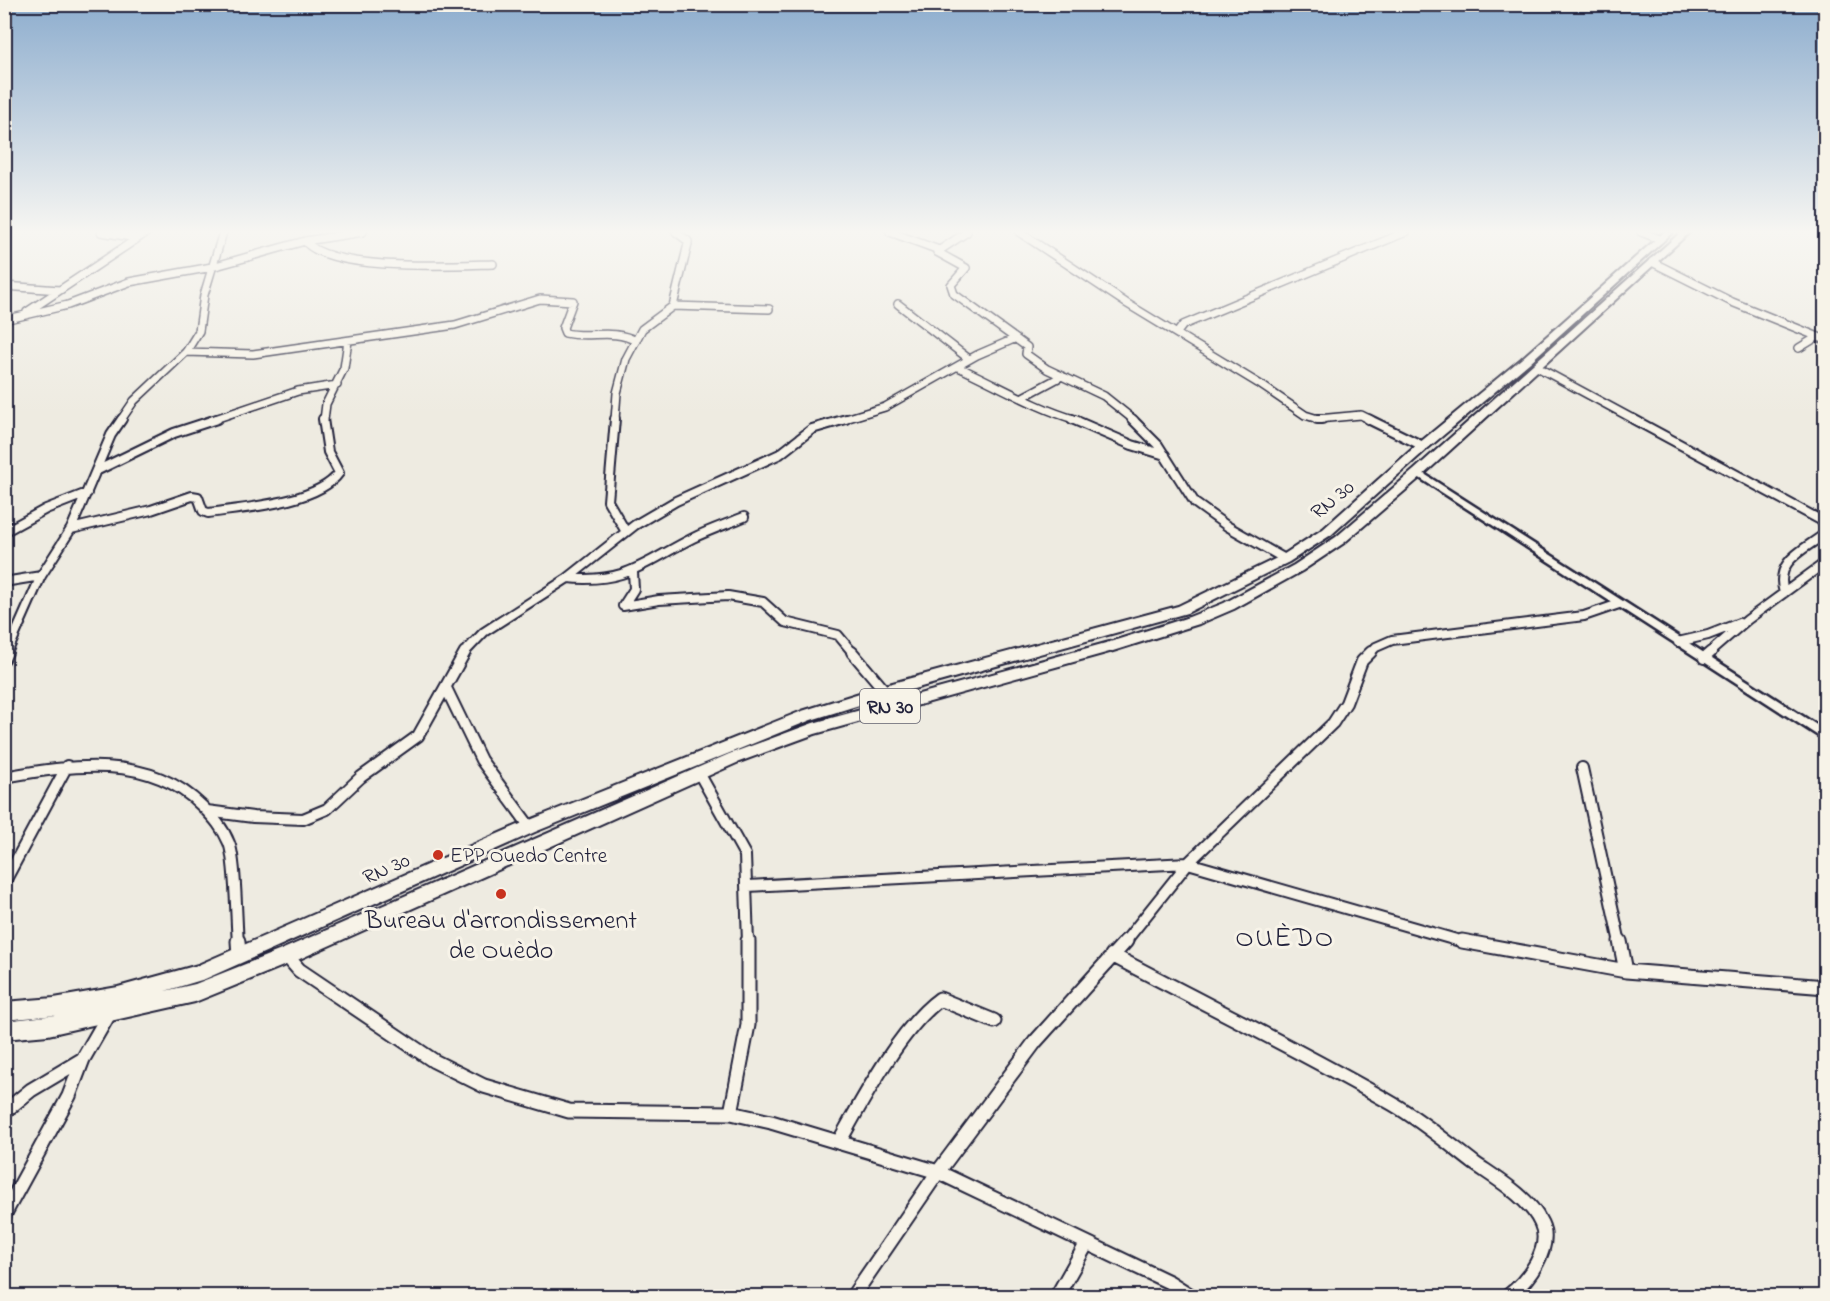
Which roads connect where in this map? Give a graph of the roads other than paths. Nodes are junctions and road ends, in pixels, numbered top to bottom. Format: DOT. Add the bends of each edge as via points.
graph roads {
  1 [pos="56,293"];
  2 [pos="101,293"];
  3 [pos="205,293"];
  4 [pos="676,293"];
  5 [pos="954,293"];
  6 [pos="1111,293"];
  7 [pos="1260,293"];
  8 [pos="1601,293"];
  9 [pos="1618,293"];
  10 [pos="1713,293"];
  11 [pos="898,304"];
  12 [pos="673,306"];
  13 [pos="769,309"];
  14 [pos="19,317"];
  15 [pos="4,320"];
  16 [pos="4,326"];
  17 [pos="1177,333"];
  18 [pos="1817,337"];
  19 [pos="1014,339"];
  20 [pos="348,340"];
  21 [pos="1826,340"];
  22 [pos="636,341"];
  23 [pos="1799,348"];
  24 [pos="186,352"];
  25 [pos="969,359"];
  26 [pos="958,367"];
  27 [pos="1537,367"];
  28 [pos="1062,376"];
  29 [pos="337,385"];
  30 [pos="1023,397"];
  31 [pos="1423,446"];
  32 [pos="1165,455"];
  33 [pos="96,471"];
  34 [pos="1418,473"];
  35 [pos="87,493"];
  36 [pos="744,518"];
  37 [pos="1826,523"];
  38 [pos="71,529"];
  39 [pos="4,532"];
  40 [pos="626,532"];
  41 [pos="1826,533"];
  42 [pos="1285,559"];
  43 [pos="1826,561"];
  44 [pos="633,572"];
  45 [pos="41,576"];
  46 [pos="568,578"];
  47 [pos="4,582"];
  48 [pos="1784,593"];
  49 [pos="1619,604"];
  50 [pos="1747,620"];
  51 [pos="1678,642"];
  52 [pos="1704,658"];
  53 [pos="4,659"];
  54 [pos="446,688"];
  55 [pos="885,691"];
  56 [pos="1826,737"];
  57 [pos="67,766"];
  58 [pos="1582,768"];
  59 [pos="699,773"];
  60 [pos="4,777"];
  61 [pos="207,811"];
  62 [pos="530,826"];
  63 [pos="1188,863"];
  64 [pos="4,883"];
  65 [pos="748,885"];
  66 [pos="1112,955"];
  67 [pos="239,956"];
  68 [pos="287,956"];
  69 [pos="1626,970"];
  70 [pos="1826,987"];
  71 [pos="4,1011"];
  72 [pos="109,1014"];
  73 [pos="994,1021"];
  74 [pos="4,1030"];
  75 [pos="82,1059"];
  76 [pos="4,1112"];
  77 [pos="731,1113"];
  78 [pos="839,1142"];
  79 [pos="938,1172"];
  80 [pos="4,1215"];
  81 [pos="1087,1243"];
  82 [pos="853,1296"];
  83 [pos="1057,1296"];
  84 [pos="1191,1296"];
  85 [pos="1508,1296"];
  1 -- 14 [label="street"];
  2 -- 14 [label="street"];
  3 -- 24 [label="street" via="199,331"];
  4 -- 12 [label="street"];
  5 -- 19 [label="street"];
  6 -- 17 [label="street"];
  7 -- 17 [label="street" via="1183,325"];
  8 -- 31 [label="main road, RN 30 / RN 30"];
  9 -- 27 [label="main road, RN 30"];
  10 -- 18 [label="street"];
  11 -- 25 [label="street"];
  12 -- 13 [label="street"];
  12 -- 22 [label="street" via="645,325"];
  14 -- 15 [label="street"];
  14 -- 16 [label="street"];
  17 -- 31 [label="street" via="1305,415 1318,419 1369,417"];
  18 -- 21 [label="street"];
  18 -- 23 [label="street"];
  19 -- 25 [label="street"];
  19 -- 28 [label="street" via="1027,347 1026,354 1039,365"];
  20 -- 22 [label="street" via="455,325 529,301 559,298 573,302 563,328 565,333 623,333"];
  20 -- 24 [label="street" via="253,354"];
  20 -- 29 [label="street"];
  22 -- 40 [label="street" via="626,359 617,393 608,484 611,510"];
  24 -- 33 [label="street" via="129,407 111,435"];
  25 -- 26 [label="street"];
  26 -- 30 [label="street"];
  26 -- 40 [label="street" via="885,407 812,429 780,454 676,501"];
  27 -- 34 [label="main road, RN 30"];
  27 -- 37 [label="street"];
  28 -- 30 [label="street"];
  28 -- 32 [label="street" via="1112,401"];
  29 -- 33 [label="street" via="298,391 174,434"];
  29 -- 38 [label="street" via="324,416 328,452 339,476 321,491 208,513 203,511 198,497 192,496"];
  30 -- 32 [label="street" via="1042,410"];
  31 -- 42 [label="main road, RN 30 / RN 30" via="1327,532"];
  32 -- 42 [label="street" via="1194,502"];
  33 -- 35 [label="street"];
  34 -- 49 [label="street"];
  34 -- 59 [label="main road, RN 30" via="1340,540 1253,594 1194,621 824,726"];
  35 -- 38 [label="street"];
  35 -- 39 [label="street"];
  36 -- 44 [label="street" via="693,538"];
  38 -- 45 [label="street"];
  40 -- 46 [label="street"];
  41 -- 48 [label="street" via="1784,565 1780,579"];
  42 -- 55 [label="main road, RN 30 / RN 30" via="1182,610"];
  43 -- 48 [label="street"];
  44 -- 46 [label="street" via="581,581"];
  44 -- 55 [label="street" via="634,589 623,606 728,596 763,602 785,622 838,635"];
  45 -- 47 [label="street"];
  45 -- 53 [label="street"];
  46 -- 54 [label="street" via="484,632 466,650"];
  48 -- 50 [label="street"];
  49 -- 51 [label="street"];
  49 -- 63 [label="street" via="1584,616 1392,640 1376,647 1362,661 1346,703 1333,723"];
  50 -- 51 [label="street"];
  50 -- 52 [label="street"];
  51 -- 52 [label="street"];
  52 -- 56 [label="street"];
  54 -- 61 [label="street" via="418,736 317,815 303,819"];
  54 -- 62 [label="street" via="481,760"];
  55 -- 62 [label="main road, RN 30 / RN 30" via="807,715"];
  57 -- 60 [label="street"];
  57 -- 61 [label="street" via="119,767 164,778"];
  57 -- 64 [label="street"];
  58 -- 69 [label="street"];
  59 -- 65 [label="street" via="745,855"];
  59 -- 68 [label="main road, RN 30"];
  61 -- 67 [label="street" via="219,823 232,854"];
  62 -- 67 [label="main road, RN 30 / RN 30"];
  63 -- 65 [label="street"];
  63 -- 66 [label="street"];
  63 -- 69 [label="street" via="1483,947"];
  65 -- 77 [label="street" via="748,1025"];
  66 -- 79 [label="street" via="1035,1042"];
  66 -- 85 [label="street" via="1395,1105 1513,1191 1534,1211 1546,1239 1539,1259"];
  67 -- 71 [label="main road, RN 30 / RN 30" via="199,973 118,996"];
  68 -- 72 [label="main road, RN 30" via="195,993"];
  68 -- 77 [label="street" via="298,970 395,1036 484,1086 569,1111"];
  69 -- 70 [label="street"];
  72 -- 74 [label="main road, RN 30"];
  72 -- 75 [label="street"];
  73 -- 78 [label="street" via="940,999 932,1002 913,1024"];
  75 -- 76 [label="street" via="31,1090"];
  75 -- 80 [label="street" via="69,1096"];
  77 -- 78 [label="street"];
  78 -- 79 [label="street"];
  79 -- 81 [label="street"];
  79 -- 82 [label="street"];
  81 -- 83 [label="street"];
  81 -- 84 [label="street"];
}
